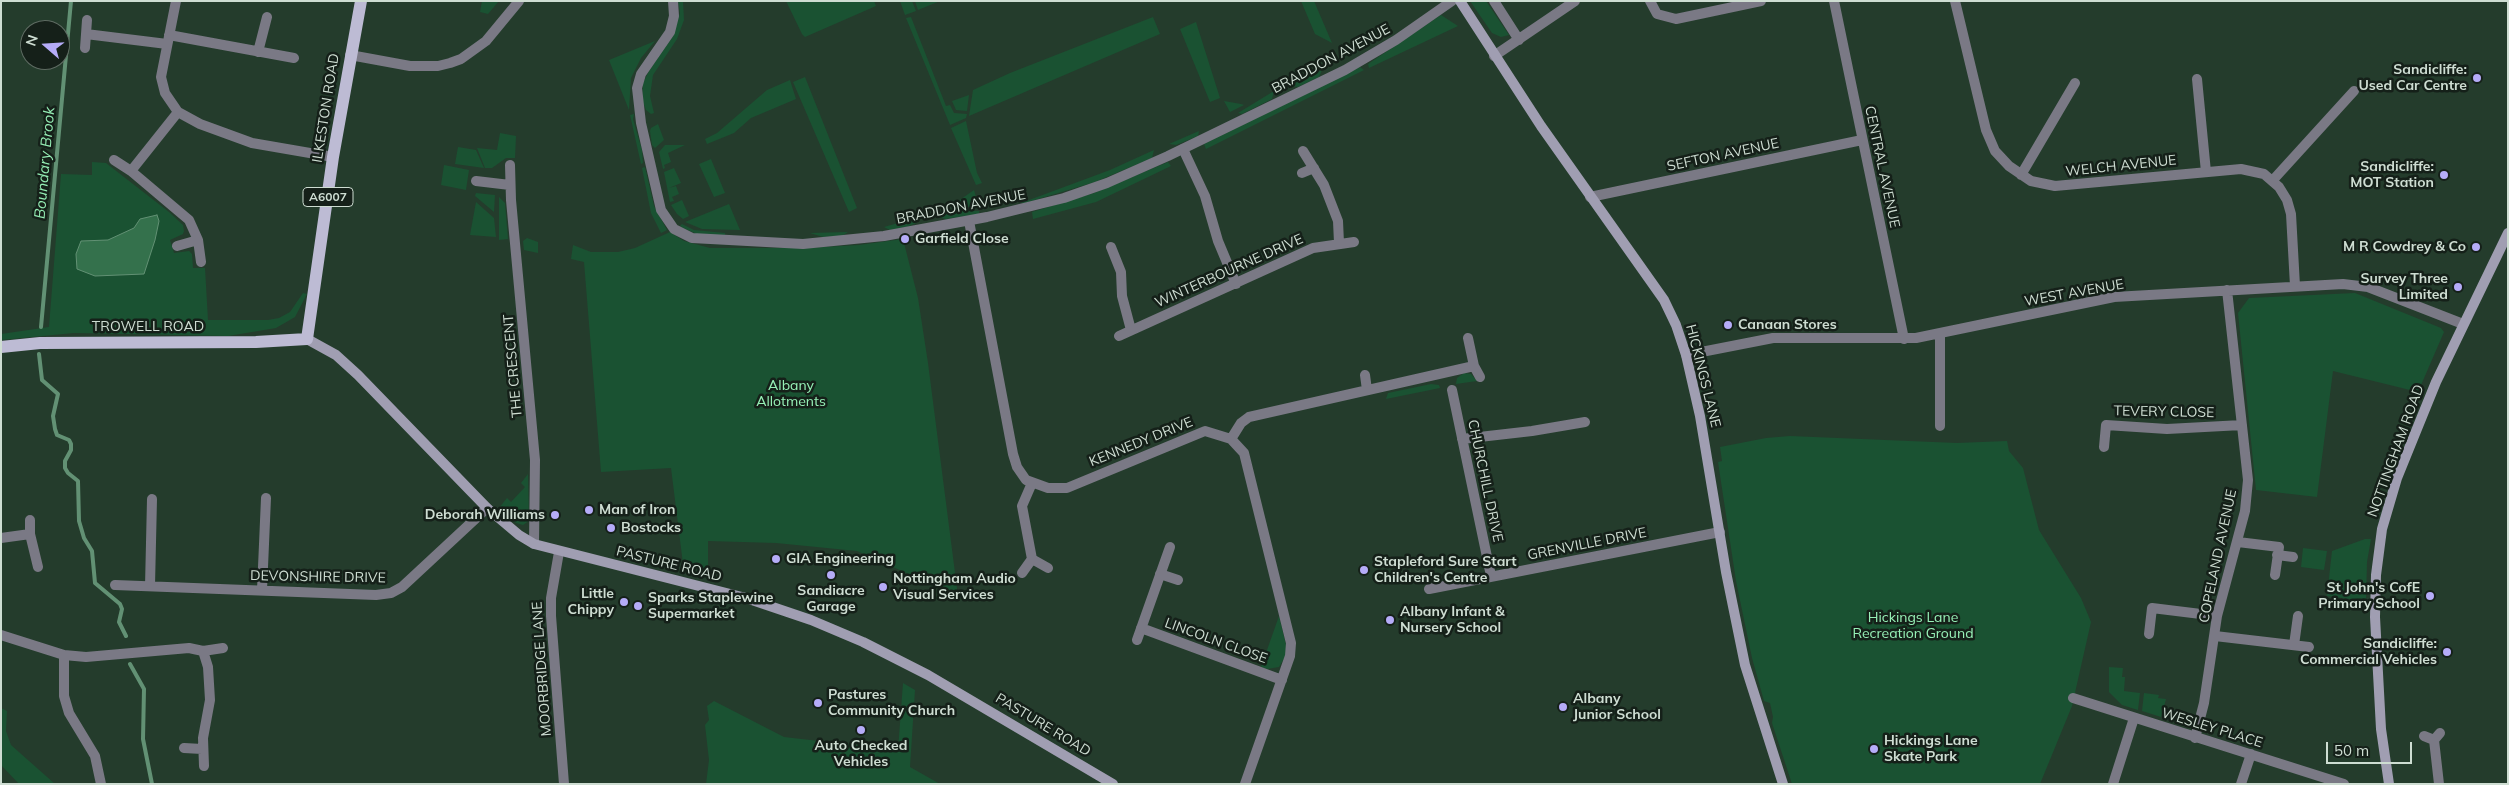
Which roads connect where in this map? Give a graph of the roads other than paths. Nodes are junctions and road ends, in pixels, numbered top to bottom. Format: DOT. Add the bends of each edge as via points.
graph roads {
  1 [pos="176,1"];
  2 [pos="361,1"];
  3 [pos="519,1"];
  4 [pos="673,1"];
  5 [pos="1452,1"];
  6 [pos="1460,1"];
  7 [pos="1494,1"];
  8 [pos="1575,1"];
  9 [pos="1650,1"];
  10 [pos="1761,1"];
  11 [pos="1834,1"];
  12 [pos="1955,1"];
  13 [pos="267,17"];
  14 [pos="87,20"];
  15 [pos="86,34"];
  16 [pos="168,39"];
  17 [pos="1519,40"];
  18 [pos="85,48"];
  19 [pos="258,52"];
  20 [pos="350,55"];
  21 [pos="1494,56"];
  22 [pos="294,58"];
  23 [pos="2197,79"];
  24 [pos="2076,83"];
  25 [pos="2354,91"];
  26 [pos="178,112"];
  27 [pos="1862,140"];
  28 [pos="1183,149"];
  29 [pos="1303,151"];
  30 [pos="333,157"];
  31 [pos="114,160"];
  32 [pos="510,165"];
  33 [pos="1314,168"];
  34 [pos="131,171"];
  35 [pos="2206,172"];
  36 [pos="1302,173"];
  37 [pos="2021,175"];
  38 [pos="2273,180"];
  39 [pos="476,181"];
  40 [pos="510,185"];
  41 [pos="1590,197"];
  42 [pos="969,221"];
  43 [pos="2508,233"];
  44 [pos="198,240"];
  45 [pos="1354,242"];
  46 [pos="1339,244"];
  47 [pos="177,246"];
  48 [pos="1110,246"];
  49 [pos="201,262"];
  50 [pos="1236,284"];
  51 [pos="2295,286"];
  52 [pos="2226,290"];
  53 [pos="2462,324"];
  54 [pos="1131,330"];
  55 [pos="1940,333"];
  56 [pos="1119,336"];
  57 [pos="1468,338"];
  58 [pos="307,339"];
  59 [pos="1904,339"];
  60 [pos="1,347"];
  61 [pos="1686,355"];
  62 [pos="1474,366"];
  63 [pos="1365,375"];
  64 [pos="1480,377"];
  65 [pos="1367,390"];
  66 [pos="1452,390"];
  67 [pos="1585,422"];
  68 [pos="2242,425"];
  69 [pos="1940,426"];
  70 [pos="1231,438"];
  71 [pos="1462,439"];
  72 [pos="2104,446"];
  73 [pos="1032,483"];
  74 [pos="266,498"];
  75 [pos="152,499"];
  76 [pos="487,508"];
  77 [pos="30,520"];
  78 [pos="1720,532"];
  79 [pos="30,534"];
  80 [pos="1,538"];
  81 [pos="2238,542"];
  82 [pos="534,544"];
  83 [pos="1170,547"];
  84 [pos="559,552"];
  85 [pos="2278,555"];
  86 [pos="2293,557"];
  87 [pos="1032,559"];
  88 [pos="38,567"];
  89 [pos="1048,568"];
  90 [pos="1022,573"];
  91 [pos="1160,574"];
  92 [pos="2275,575"];
  93 [pos="1491,576"];
  94 [pos="1178,580"];
  95 [pos="116,585"];
  96 [pos="150,586"];
  97 [pos="1429,589"];
  98 [pos="262,590"];
  99 [pos="2217,616"];
  100 [pos="2298,616"];
  101 [pos="1141,628"];
  102 [pos="1,634"];
  103 [pos="2149,634"];
  104 [pos="2215,636"];
  105 [pos="1136,640"];
  106 [pos="2294,645"];
  107 [pos="2309,647"];
  108 [pos="223,648"];
  109 [pos="203,651"];
  110 [pos="64,655"];
  111 [pos="1282,680"];
  112 [pos="2073,698"];
  113 [pos="2134,718"];
  114 [pos="2424,736"];
  115 [pos="2195,738"];
  116 [pos="184,748"];
  117 [pos="202,749"];
  118 [pos="2251,754"];
  119 [pos="204,766"];
  120 [pos="101,784"];
  121 [pos="564,784"];
  122 [pos="1112,784"];
  123 [pos="1245,784"];
  124 [pos="1783,784"];
  125 [pos="2114,784"];
  126 [pos="2241,784"];
  127 [pos="2344,784"];
  128 [pos="2389,784"];
  129 [pos="2439,784"];
  1 -- 16 [label="street"];
  2 -- 20 [label="main road, ILKESTON ROAD / A6007"];
  3 -- 20 [label="street" via="486,41 450,63 410,66"];
  4 -- 42 [label="street, BRADDON AVENUE" via="672,26 641,74 637,99 661,210 674,229 700,240 803,244 884,236"];
  5 -- 28 [label="street, BRADDON AVENUE" via="1372,55"];
  6 -- 21 [label="main road, HICKINGS LANE"];
  7 -- 17 [label="street"];
  8 -- 17 [label="street"];
  9 -- 10 [label="street" via="1657,14 1676,19"];
  11 -- 27 [label="street, CENTRAL AVENUE"];
  12 -- 37 [label="street, WELCH AVENUE" via="1986,130 1995,151"];
  13 -- 19 [label="street"];
  14 -- 15 [label="street"];
  15 -- 16 [label="street"];
  15 -- 18 [label="street"];
  16 -- 19 [label="street"];
  16 -- 26 [label="street" via="161,67 162,84"];
  17 -- 21 [label="street"];
  19 -- 22 [label="street"];
  20 -- 30 [label="main road, ILKESTON ROAD / A6007"];
  21 -- 41 [label="main road, HICKINGS LANE"];
  23 -- 35 [label="street"];
  24 -- 37 [label="street"];
  25 -- 38 [label="street"];
  26 -- 30 [label="street" via="192,121 252,143"];
  26 -- 34 [label="street"];
  27 -- 41 [label="street, SEFTON AVENUE"];
  27 -- 59 [label="street, CENTRAL AVENUE"];
  28 -- 42 [label="street, BRADDON AVENUE" via="1107,183 1064,198"];
  28 -- 50 [label="street" via="1205,196 1218,241"];
  29 -- 33 [label="street"];
  30 -- 58 [label="main road, ILKESTON ROAD / A6007"];
  31 -- 34 [label="street"];
  32 -- 40 [label="street, THE CRESCENT"];
  33 -- 36 [label="street"];
  33 -- 46 [label="street" via="1338,221"];
  34 -- 44 [label="street" via="184,214 194,227"];
  35 -- 37 [label="street, WELCH AVENUE" via="2070,186 2040,184"];
  35 -- 38 [label="street, WELCH AVENUE" via="2247,169"];
  38 -- 51 [label="street" via="2283,192 2291,214"];
  39 -- 40 [label="street"];
  40 -- 82 [label="street, THE CRESCENT" via="535,460"];
  41 -- 61 [label="main road, HICKINGS LANE" via="1664,300"];
  42 -- 73 [label="street" via="1013,454 1020,472"];
  43 -- 53 [label="main road, NOTTINGHAM ROAD"];
  44 -- 47 [label="street"];
  44 -- 49 [label="street"];
  45 -- 46 [label="street, WINTERBOURNE DRIVE"];
  46 -- 50 [label="street, WINTERBOURNE DRIVE" via="1313,248"];
  48 -- 54 [label="street" via="1121,272 1122,296"];
  50 -- 54 [label="street, WINTERBOURNE DRIVE"];
  51 -- 52 [label="street, WEST AVENUE"];
  51 -- 53 [label="street, WEST AVENUE" via="2356,284"];
  52 -- 55 [label="street, WEST AVENUE" via="2114,297"];
  52 -- 68 [label="street, COPELAND AVENUE"];
  53 -- 128 [label="main road, NOTTINGHAM ROAD" via="2401,469 2380,539 2375,617 2377,679"];
  54 -- 56 [label="street, WINTERBOURNE DRIVE"];
  55 -- 59 [label="street, WEST AVENUE"];
  55 -- 69 [label="street"];
  57 -- 62 [label="street"];
  58 -- 60 [label="main road, TROWELL ROAD" via="40,342"];
  58 -- 76 [label="main road, PASTURE ROAD" via="336,355 358,375"];
  59 -- 61 [label="street, WEST AVENUE" via="1773,338"];
  61 -- 78 [label="main road, HICKINGS LANE"];
  62 -- 64 [label="street"];
  62 -- 65 [label="street"];
  63 -- 65 [label="street"];
  65 -- 70 [label="street" via="1250,418 1241,423"];
  66 -- 71 [label="street, CHURCHILL DRIVE"];
  67 -- 71 [label="street"];
  68 -- 72 [label="street, TEVERY CLOSE" via="2167,429 2106,425"];
  68 -- 81 [label="street, COPELAND AVENUE" via="2248,480"];
  70 -- 73 [label="street, KENNEDY DRIVE" via="1205,432 1067,488 1048,488"];
  70 -- 111 [label="street" via="1246,458 1291,639 1290,656"];
  71 -- 93 [label="street, CHURCHILL DRIVE"];
  73 -- 87 [label="street" via="1022,506"];
  74 -- 98 [label="street"];
  75 -- 96 [label="street"];
  76 -- 82 [label="main road, PASTURE ROAD" via="518,535"];
  76 -- 98 [label="street, DEVONSHIRE DRIVE" via="402,587 391,593"];
  77 -- 79 [label="street"];
  78 -- 93 [label="street, GRENVILLE DRIVE"];
  78 -- 124 [label="main road, HICKINGS LANE" via="1745,666"];
  79 -- 80 [label="street"];
  79 -- 88 [label="street"];
  81 -- 85 [label="street" via="2278,547"];
  81 -- 99 [label="street, COPELAND AVENUE"];
  82 -- 84 [label="main road, PASTURE ROAD"];
  83 -- 91 [label="street"];
  84 -- 121 [label="street, MOORBRIDGE LANE" via="551,616"];
  84 -- 122 [label="main road, PASTURE ROAD" via="746,598 846,635 950,686"];
  85 -- 86 [label="street"];
  85 -- 92 [label="street"];
  87 -- 89 [label="street"];
  87 -- 90 [label="street"];
  91 -- 94 [label="street"];
  91 -- 101 [label="street"];
  93 -- 97 [label="street, GRENVILLE DRIVE"];
  95 -- 96 [label="street, DEVONSHIRE DRIVE"];
  96 -- 98 [label="street, DEVONSHIRE DRIVE"];
  99 -- 103 [label="street" via="2152,608"];
  99 -- 104 [label="street, COPELAND AVENUE"];
  100 -- 106 [label="street"];
  101 -- 105 [label="street"];
  101 -- 111 [label="street, LINCOLN CLOSE"];
  102 -- 110 [label="street"];
  104 -- 106 [label="street"];
  104 -- 115 [label="street, COPELAND AVENUE"];
  106 -- 107 [label="street"];
  108 -- 109 [label="street"];
  109 -- 110 [label="street" via="189,648 95,657"];
  109 -- 117 [label="street" via="208,666 210,700"];
  110 -- 120 [label="street" via="64,696 69,713 95,756"];
  111 -- 123 [label="street"];
  112 -- 113 [label="street, WESLEY PLACE"];
  113 -- 115 [label="street, WESLEY PLACE"];
  113 -- 125 [label="street"];
  114 -- 129 [label="street" via="2437,737"];
  115 -- 118 [label="street, WESLEY PLACE"];
  116 -- 117 [label="street"];
  117 -- 119 [label="street"];
  118 -- 126 [label="street"];
  118 -- 127 [label="street, WESLEY PLACE"];
}
